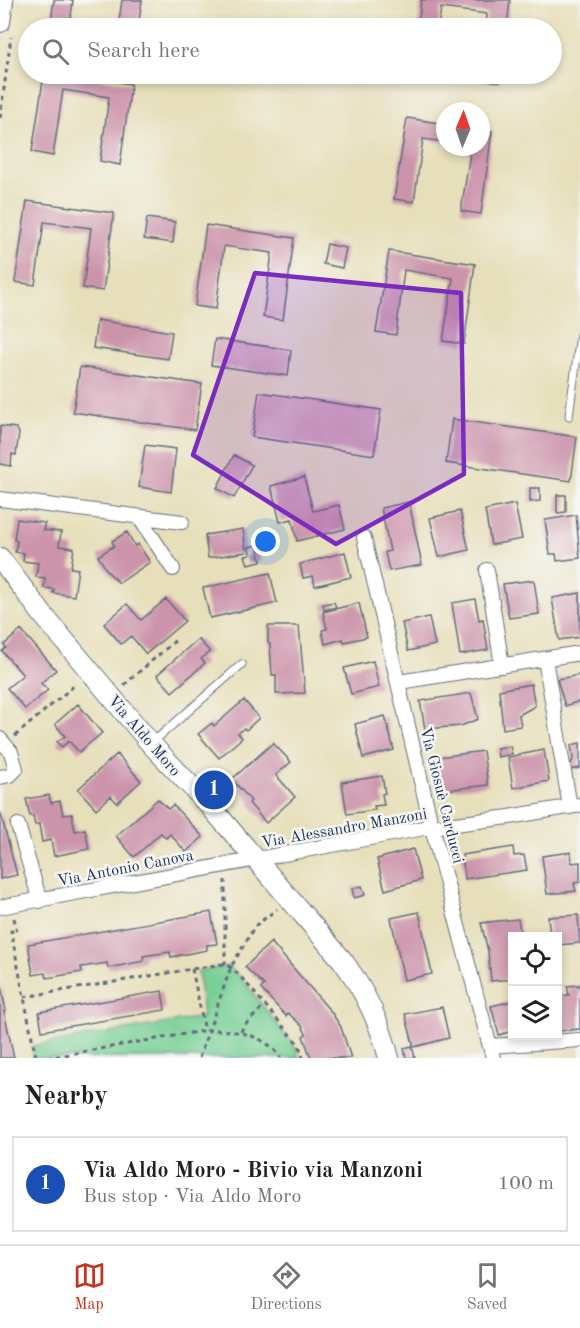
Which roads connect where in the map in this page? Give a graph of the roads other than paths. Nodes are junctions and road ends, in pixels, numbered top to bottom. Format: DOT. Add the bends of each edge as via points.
graph roads {
  1 [pos="3,0"];
  2 [pos="5,29"];
  3 [pos="580,335"];
  4 [pos="569,416"];
  5 [pos="0,499"];
  6 [pos="139,517"];
  7 [pos="182,522"];
  8 [pos="364,538"];
  9 [pos="0,558"];
  10 [pos="173,569"];
  11 [pos="487,570"];
  12 [pos="580,653"];
  13 [pos="545,658"];
  14 [pos="242,664"];
  15 [pos="502,666"];
  16 [pos="399,682"];
  17 [pos="2,742"];
  18 [pos="151,744"];
  19 [pos="0,777"];
  20 [pos="575,806"];
  21 [pos="18,825"];
  22 [pos="432,828"];
  23 [pos="256,860"];
  24 [pos="40,901"];
  25 [pos="6,906"];
  26 [pos="580,1040"];
  27 [pos="492,1052"];
  28 [pos="389,1058"];
  1 -- 2 [label="street"];
  3 -- 4 [label="lane"];
  5 -- 6 [label="street"];
  6 -- 7 [label="street"];
  6 -- 10 [label="street"];
  8 -- 16 [label="street, Via Giosuè Carducci"];
  9 -- 18 [label="street, Via Aldo Moro"];
  11 -- 15 [label="street"];
  12 -- 13 [label="street"];
  13 -- 15 [label="street"];
  13 -- 20 [label="street"];
  14 -- 18 [label="lane"];
  15 -- 16 [label="street"];
  16 -- 22 [label="street, Via Giosuè Carducci"];
  17 -- 19 [label="street" via="11,752 16,769"];
  18 -- 23 [label="street, Via Aldo Moro"];
  20 -- 22 [label="street, Via Alessandro Manzoni"];
  21 -- 24 [label="street"];
  22 -- 23 [label="street, Via Alessandro Manzoni"];
  22 -- 27 [label="street, Via Giosuè Carducci"];
  23 -- 24 [label="street, Via Antonio Canova"];
  23 -- 28 [label="street, Via Aldo Moro" via="353,975 373,1011"];
  24 -- 25 [label="street, Via Antonio Canova"];
  26 -- 27 [label="street"];
}
